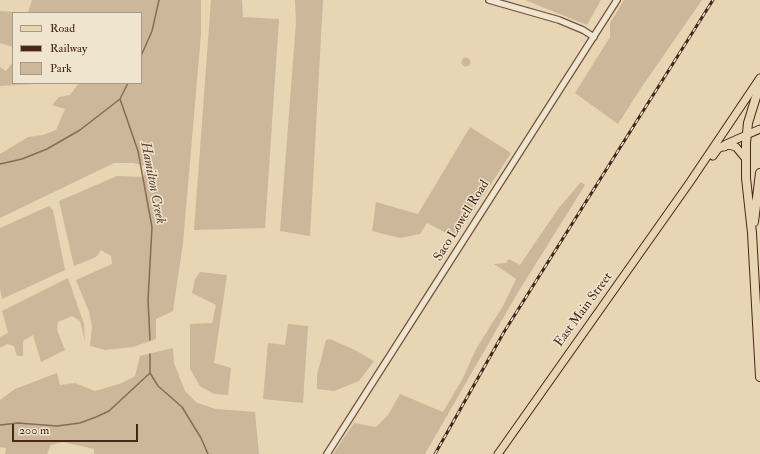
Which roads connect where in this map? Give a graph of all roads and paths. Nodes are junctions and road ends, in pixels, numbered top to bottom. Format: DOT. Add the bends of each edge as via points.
graph roads {
  1 [pos="489,0"];
  2 [pos="617,0"];
  3 [pos="594,37"];
  4 [pos="760,78"];
  5 [pos="760,84"];
  6 [pos="760,129"];
  7 [pos="747,135"];
  8 [pos="720,148"];
  9 [pos="746,159"];
  10 [pos="760,173"];
  11 [pos="690,182"];
  12 [pos="752,233"];
  13 [pos="760,377"];
  14 [pos="327,454"];
  15 [pos="498,454"];
  1 -- 3 [label="street" via="559,20"];
  2 -- 3 [label="street, Saco Lowell Road"];
  3 -- 14 [label="street, Saco Lowell Road"];
  4 -- 11 [label="main road, East Main Street"];
  5 -- 7 [label="highway"];
  6 -- 7 [label="main road, East Main Street"];
  7 -- 8 [label="main road, East Main Street"];
  7 -- 9 [label="highway"];
  8 -- 9 [label="main road" via="728,145 736,147"];
  8 -- 11 [label="main road, East Main Street" via="701,173"];
  9 -- 12 [label="highway"];
  10 -- 12 [label="highway"];
  11 -- 15 [label="main road, East Main Street"];
  12 -- 13 [label="highway"];
}
